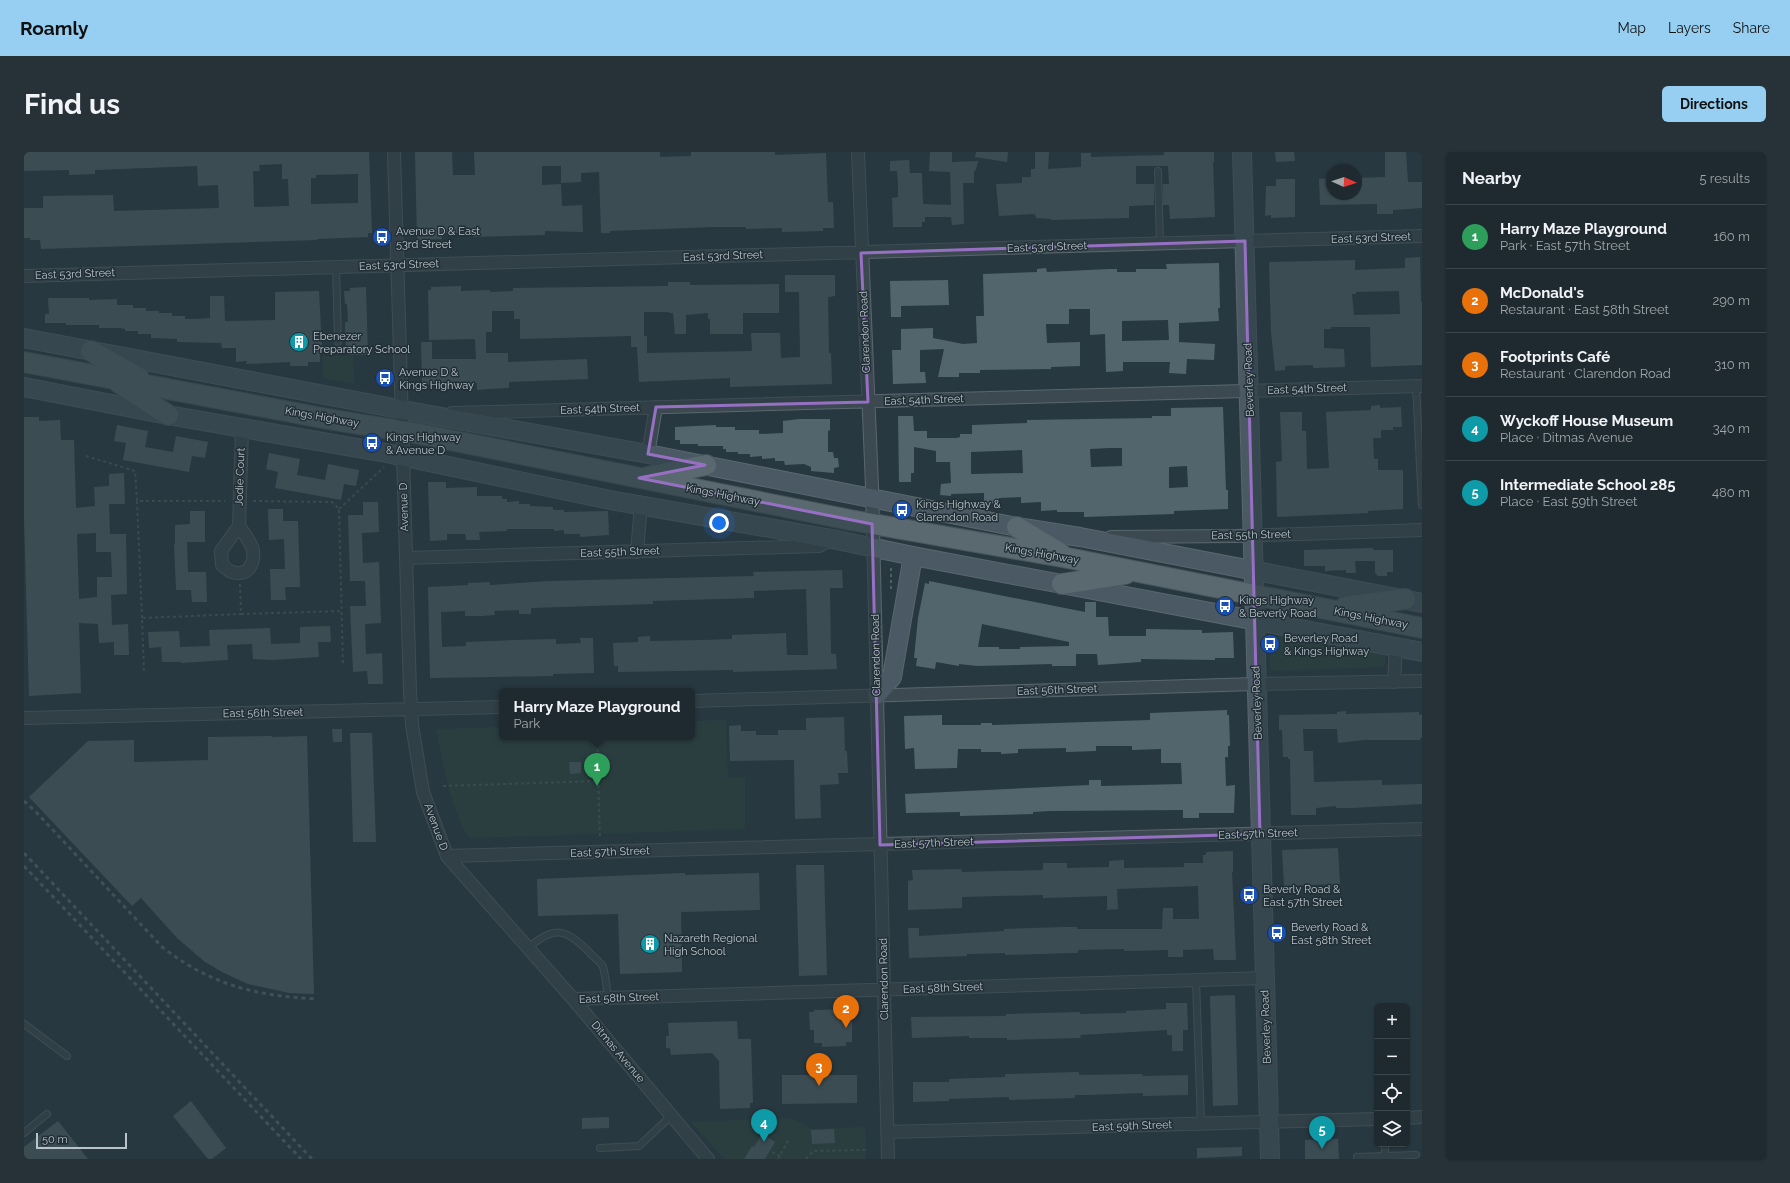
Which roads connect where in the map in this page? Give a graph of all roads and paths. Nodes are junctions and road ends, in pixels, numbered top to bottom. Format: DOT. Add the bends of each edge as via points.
graph roads {
  1 [pos="394,152"];
  2 [pos="858,152"];
  3 [pos="1242,152"];
  4 [pos="1158,172"];
  5 [pos="1422,236"];
  6 [pos="1245,242"];
  7 [pos="1160,244"];
  8 [pos="861,253"];
  9 [pos="397,265"];
  10 [pos="336,267"];
  11 [pos="24,276"];
  12 [pos="24,338"];
  13 [pos="338,342"];
  14 [pos="92,351"];
  15 [pos="24,362"];
  16 [pos="111,378"];
  17 [pos="153,386"];
  18 [pos="1419,386"];
  19 [pos="24,387"];
  20 [pos="1250,391"];
  21 [pos="868,402"];
  22 [pos="656,407"];
  23 [pos="401,409"];
  24 [pos="425,414"];
  25 [pos="168,415"];
  26 [pos="242,428"];
  27 [pos="402,431"];
  28 [pos="648,454"];
  29 [pos="86,456"];
  30 [pos="403,456"];
  31 [pos="387,465"];
  32 [pos="706,465"];
  33 [pos="638,478"];
  34 [pos="872,497"];
  35 [pos="225,501"];
  36 [pos="253,501"];
  37 [pos="137,502"];
  38 [pos="641,505"];
  39 [pos="1422,505"];
  40 [pos="339,509"];
  41 [pos="872,524"];
  42 [pos="238,526"];
  43 [pos="1017,527"];
  44 [pos="1422,530"];
  45 [pos="1252,535"];
  46 [pos="1080,537"];
  47 [pos="832,539"];
  48 [pos="873,547"];
  49 [pos="636,552"];
  50 [pos="913,556"];
  51 [pos="406,558"];
  52 [pos="1068,558"];
  53 [pos="1253,570"];
  54 [pos="1138,572"];
  55 [pos="240,584"];
  56 [pos="1062,584"];
  57 [pos="1253,595"];
  58 [pos="1414,601"];
  59 [pos="1329,610"];
  60 [pos="342,611"];
  61 [pos="241,614"];
  62 [pos="142,618"];
  63 [pos="1254,620"];
  64 [pos="1420,628"];
  65 [pos="1396,647"];
  66 [pos="1422,652"];
  67 [pos="343,666"];
  68 [pos="144,671"];
  69 [pos="1422,681"];
  70 [pos="1394,682"];
  71 [pos="1256,684"];
  72 [pos="877,695"];
  73 [pos="695,701"];
  74 [pos="499,707"];
  75 [pos="411,710"];
  76 [pos="24,718"];
  77 [pos="597,740"];
  78 [pos="598,781"];
  79 [pos="443,786"];
  80 [pos="1422,829"];
  81 [pos="1260,834"];
  82 [pos="600,839"];
  83 [pos="880,845"];
  84 [pos="446,856"];
  85 [pos="528,948"];
  86 [pos="1264,978"];
  87 [pos="1196,980"];
  88 [pos="884,990"];
  89 [pos="608,997"];
  90 [pos="573,999"];
  91 [pos="24,1024"];
  92 [pos="67,1056"];
  93 [pos="47,1114"];
  94 [pos="671,1116"];
  95 [pos="1422,1117"];
  96 [pos="1374,1118"];
  97 [pos="1410,1118"];
  98 [pos="1268,1122"];
  99 [pos="1201,1124"];
  100 [pos="887,1132"];
  101 [pos="24,1133"];
  102 [pos="789,1139"];
  103 [pos="1385,1147"];
  104 [pos="600,1148"];
  105 [pos="868,1150"];
  106 [pos="772,1152"];
  107 [pos="1416,1155"];
  108 [pos="1385,1156"];
  109 [pos="1357,1157"];
  110 [pos="779,1158"];
  111 [pos="708,1159"];
  112 [pos="806,1159"];
  113 [pos="888,1159"];
  114 [pos="1270,1159"];
  1 -- 9 [label="street, Avenue D"];
  2 -- 8 [label="street, Clarendon Road"];
  3 -- 6 [label="street, Beverley Road"];
  4 -- 7 [label="lane"];
  5 -- 6 [label="street, East 53rd Street"];
  6 -- 7 [label="street, East 53rd Street"];
  6 -- 20 [label="street, Beverley Road"];
  7 -- 8 [label="street, East 53rd Street"];
  8 -- 9 [label="street, East 53rd Street"];
  8 -- 21 [label="street, Clarendon Road"];
  9 -- 10 [label="street, East 53rd Street"];
  9 -- 23 [label="street, Avenue D"];
  10 -- 11 [label="street, East 53rd Street"];
  10 -- 13 [label="lane"];
  12 -- 14 [label="street, Kings Highway"];
  14 -- 17 [label="main road"];
  14 -- 23 [label="street, Kings Highway"];
  15 -- 16 [label="main road, Kings Highway"];
  16 -- 17 [label="main road, Kings Highway"];
  16 -- 25 [label="main road"];
  17 -- 27 [label="main road, Kings Highway"];
  18 -- 20 [label="street, East 54th Street"];
  18 -- 39 [label="lane"];
  19 -- 25 [label="street"];
  20 -- 21 [label="street, East 54th Street"];
  20 -- 45 [label="street, Beverley Road"];
  21 -- 22 [label="street, East 54th Street"];
  21 -- 34 [label="street, Clarendon Road"];
  22 -- 24 [label="street, East 54th Street"];
  22 -- 28 [label="street"];
  23 -- 24 [label="street, Kings Highway"];
  23 -- 27 [label="street, Avenue D"];
  24 -- 28 [label="street, Kings Highway"];
  25 -- 26 [label="street"];
  26 -- 30 [label="street"];
  26 -- 42 [label="street, Jodie Court"];
  27 -- 30 [label="street, Avenue D"];
  27 -- 33 [label="main road, Kings Highway"];
  28 -- 32 [label="street, Kings Highway"];
  29 -- 37 [label="path" via="135,471"];
  30 -- 38 [label="street"];
  30 -- 51 [label="street, Avenue D"];
  31 -- 40 [label="path"];
  32 -- 33 [label="main road"];
  32 -- 34 [label="street, Kings Highway"];
  33 -- 41 [label="main road, Kings Highway"];
  34 -- 41 [label="street, Clarendon Road"];
  34 -- 43 [label="street, Kings Highway"];
  35 -- 37 [label="path"];
  36 -- 40 [label="path" via="332,502"];
  37 -- 62 [label="path"];
  38 -- 47 [label="street"];
  38 -- 49 [label="street"];
  40 -- 60 [label="path"];
  41 -- 48 [label="street, Clarendon Road"];
  41 -- 52 [label="main road, Kings Highway"];
  43 -- 46 [label="street, Kings Highway"];
  43 -- 52 [label="main road"];
  44 -- 45 [label="street, East 55th Street"];
  45 -- 46 [label="street, East 55th Street"];
  45 -- 53 [label="street, Beverley Road"];
  46 -- 53 [label="street, Kings Highway"];
  47 -- 48 [label="street"];
  47 -- 49 [label="street, East 55th Street" via="819,546"];
  48 -- 50 [label="street"];
  48 -- 72 [label="street, Clarendon Road"];
  49 -- 51 [label="street, East 55th Street"];
  50 -- 56 [label="street"];
  50 -- 72 [label="street" via="892,677"];
  51 -- 75 [label="street, Avenue D"];
  52 -- 54 [label="main road, Kings Highway"];
  53 -- 57 [label="street, Beverley Road"];
  53 -- 58 [label="street, Kings Highway"];
  54 -- 56 [label="main road"];
  54 -- 57 [label="main road, Kings Highway"];
  55 -- 61 [label="path"];
  56 -- 63 [label="street"];
  57 -- 59 [label="main road, Kings Highway"];
  57 -- 63 [label="street, Beverley Road"];
  58 -- 59 [label="main road"];
  59 -- 64 [label="main road, Kings Highway"];
  60 -- 61 [label="path"];
  60 -- 67 [label="path"];
  61 -- 62 [label="path"];
  62 -- 68 [label="path"];
  63 -- 65 [label="street"];
  63 -- 71 [label="street, Beverley Road"];
  65 -- 66 [label="street"];
  65 -- 70 [label="street"];
  69 -- 70 [label="street, East 56th Street"];
  70 -- 71 [label="street, East 56th Street"];
  71 -- 72 [label="street, East 56th Street"];
  71 -- 81 [label="street, Beverley Road"];
  72 -- 73 [label="street, East 56th Street"];
  72 -- 83 [label="street, Clarendon Road"];
  74 -- 75 [label="street, East 56th Street"];
  75 -- 76 [label="street, East 56th Street"];
  75 -- 84 [label="street, Avenue D" via="423,792"];
  77 -- 78 [label="path"];
  78 -- 79 [label="path"];
  78 -- 82 [label="path"];
  80 -- 81 [label="street, East 57th Street"];
  81 -- 83 [label="street, East 57th Street"];
  81 -- 86 [label="street, Beverley Road"];
  83 -- 84 [label="street, East 57th Street"];
  83 -- 88 [label="street, Clarendon Road"];
  84 -- 85 [label="street, Ditmas Avenue"];
  85 -- 89 [label="lane" via="547,934 565,933 574,937 603,966"];
  85 -- 90 [label="street, Ditmas Avenue"];
  86 -- 87 [label="street, East 58th Street"];
  86 -- 98 [label="street, Beverley Road"];
  87 -- 88 [label="street, East 58th Street"];
  87 -- 99 [label="lane"];
  88 -- 89 [label="street, East 58th Street"];
  88 -- 100 [label="street, Clarendon Road"];
  89 -- 90 [label="street, East 58th Street"];
  90 -- 94 [label="street, Ditmas Avenue"];
  91 -- 92 [label="lane"];
  93 -- 101 [label="lane"];
  94 -- 104 [label="lane" via="639,1146"];
  94 -- 111 [label="street, Ditmas Avenue"];
  95 -- 97 [label="street"];
  96 -- 98 [label="street, East 59th Street"];
  98 -- 99 [label="street, East 59th Street"];
  98 -- 114 [label="street, Beverley Road"];
  99 -- 100 [label="street, East 59th Street"];
  100 -- 113 [label="street, Clarendon Road"];
  102 -- 110 [label="path"];
  103 -- 108 [label="lane"];
  105 -- 112 [label="path" via="814,1151"];
  106 -- 110 [label="path"];
  107 -- 108 [label="lane"];
  108 -- 109 [label="lane"];
}
